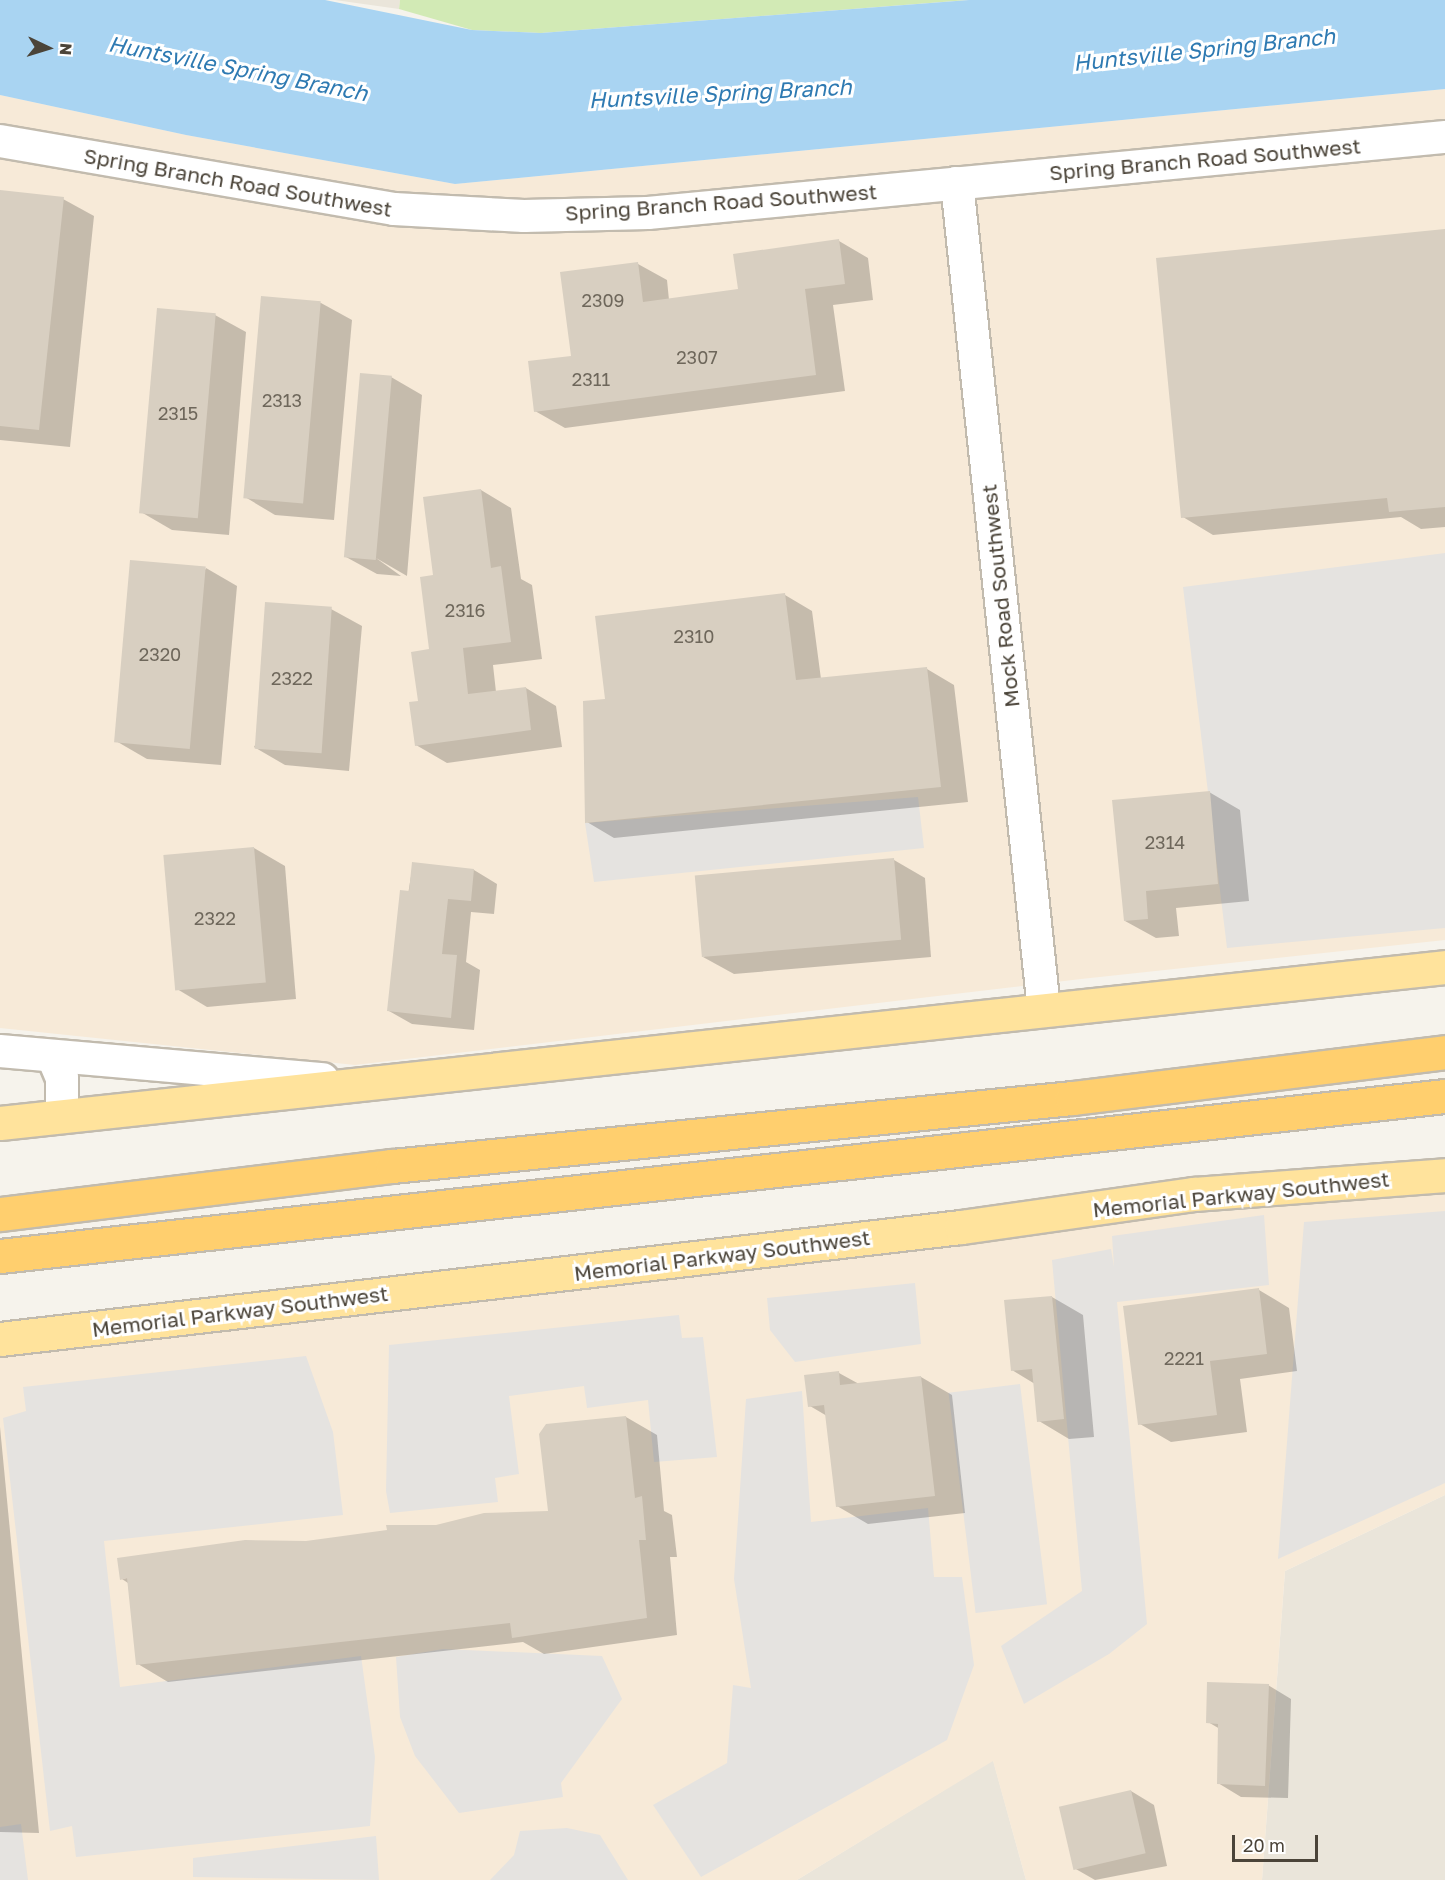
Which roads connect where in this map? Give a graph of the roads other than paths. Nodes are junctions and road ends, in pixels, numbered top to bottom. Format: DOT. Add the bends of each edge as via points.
graph roads {
  1 [pos="1445,137"];
  2 [pos="0,141"];
  3 [pos="957,183"];
  4 [pos="1445,967"];
  5 [pos="1044,1010"];
  6 [pos="0,1051"];
  7 [pos="1445,1052"];
  8 [pos="53,1057"];
  9 [pos="353,1082"];
  10 [pos="1445,1096"];
  11 [pos="62,1115"];
  12 [pos="0,1123"];
  13 [pos="1445,1175"];
  14 [pos="0,1214"];
  15 [pos="0,1257"];
  16 [pos="0,1339"];
  1 -- 3 [label="street, Spring Branch Road Southwest"];
  2 -- 3 [label="street, Spring Branch Road Southwest" via="394,210 524,216 648,213"];
  3 -- 5 [label="street, Mock Road Southwest"];
  4 -- 5 [label="main road"];
  5 -- 9 [label="main road"];
  6 -- 8 [label="street"];
  7 -- 14 [label="highway" via="1072,1098 392,1166"];
  8 -- 9 [label="street"];
  8 -- 11 [label="street" via="62,1078"];
  9 -- 11 [label="main road"];
  10 -- 15 [label="highway"];
  11 -- 12 [label="main road"];
  13 -- 16 [label="main road, Memorial Parkway Southwest" via="1194,1194 962,1227"];
}
